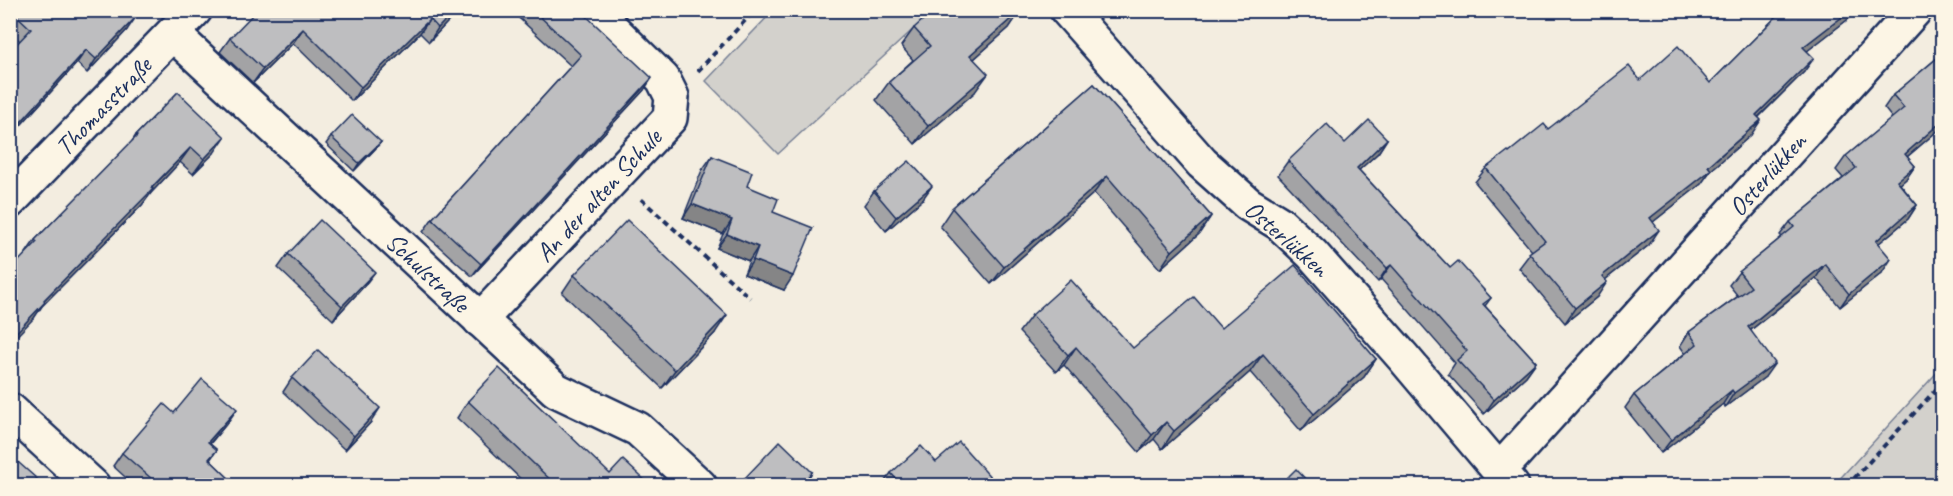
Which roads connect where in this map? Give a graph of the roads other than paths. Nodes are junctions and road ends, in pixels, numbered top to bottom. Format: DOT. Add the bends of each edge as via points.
graph roads {
  1 [pos="195,10"];
  2 [pos="593,10"];
  3 [pos="1067,10"];
  4 [pos="1915,10"];
  5 [pos="173,34"];
  6 [pos="10,201"];
  7 [pos="480,320"];
  8 [pos="10,410"];
  9 [pos="1505,478"];
  10 [pos="93,486"];
  11 [pos="700,486"];
  1 -- 5 [label="street, Thomasstraße"];
  2 -- 7 [label="street, An der alten Schule" via="663,79 672,97 670,118"];
  3 -- 9 [label="street, Osterlükken" via="1202,163 1312,254"];
  4 -- 9 [label="street, Osterlükken"];
  5 -- 6 [label="street, Thomasstraße"];
  5 -- 7 [label="street, Schulstraße"];
  7 -- 11 [label="street, Schulstraße" via="556,390 638,429"];
  8 -- 10 [label="street"];
}
